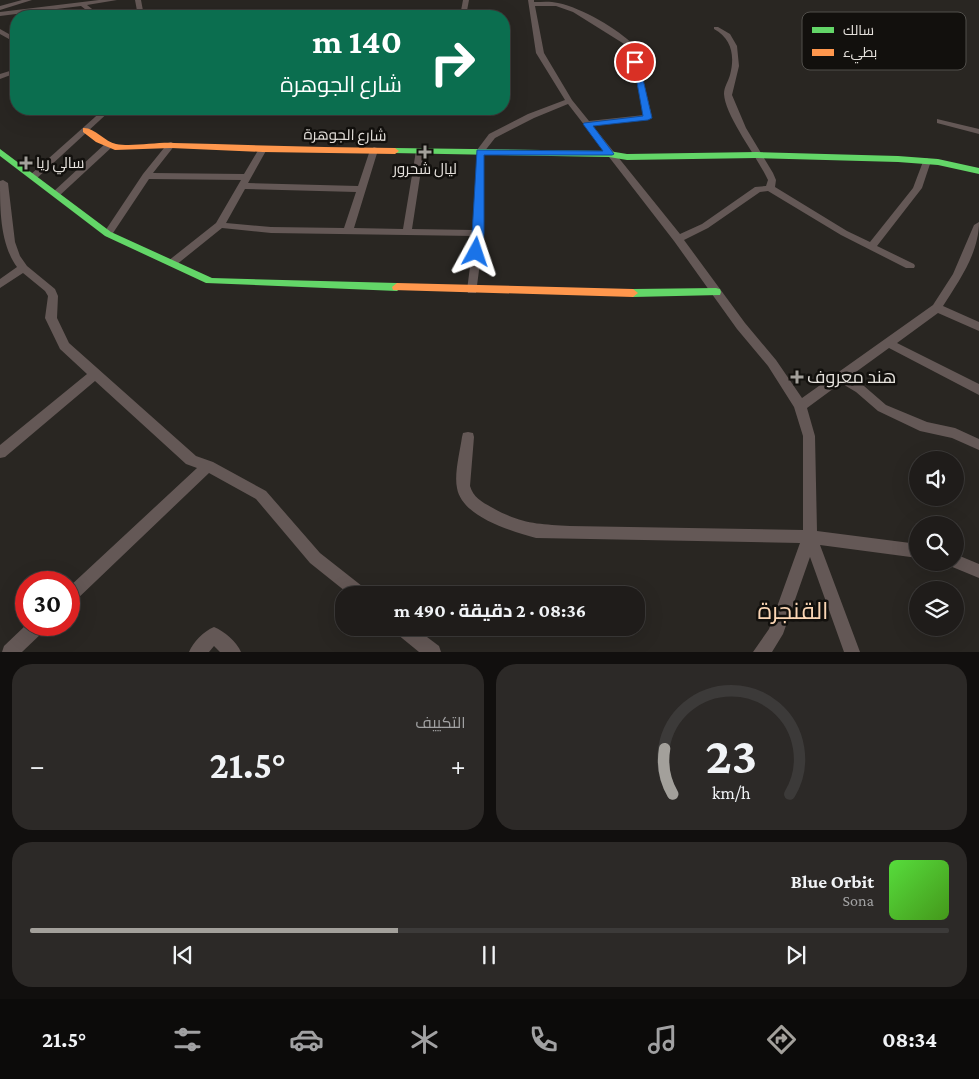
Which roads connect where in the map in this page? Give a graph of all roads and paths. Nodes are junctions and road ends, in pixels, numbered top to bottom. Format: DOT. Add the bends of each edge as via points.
graph roads {
  1 [pos="29,0"];
  2 [pos="114,0"];
  3 [pos="532,2"];
  4 [pos="83,4"];
  5 [pos="0,8"];
  6 [pos="33,10"];
  7 [pos="90,10"];
  8 [pos="716,28"];
  9 [pos="569,101"];
  10 [pos="102,115"];
  11 [pos="940,121"];
  12 [pos="587,124"];
  13 [pos="86,130"];
  14 [pos="979,132"];
  15 [pos="109,145"];
  16 [pos="171,145"];
  17 [pos="263,149"];
  18 [pos="374,150"];
  19 [pos="420,151"];
  20 [pos="0,152"];
  21 [pos="480,152"];
  22 [pos="609,154"];
  23 [pos="757,155"];
  24 [pos="927,161"];
  25 [pos="979,171"];
  26 [pos="146,176"];
  27 [pos="33,177"];
  28 [pos="245,181"];
  29 [pos="3,183"];
  30 [pos="770,188"];
  31 [pos="361,189"];
  32 [pos="56,194"];
  33 [pos="220,225"];
  34 [pos="978,227"];
  35 [pos="348,231"];
  36 [pos="407,232"];
  37 [pos="479,233"];
  38 [pos="108,234"];
  39 [pos="678,239"];
  40 [pos="872,246"];
  41 [pos="172,263"];
  42 [pos="910,266"];
  43 [pos="23,268"];
  44 [pos="0,284"];
  45 [pos="472,290"];
  46 [pos="716,292"];
  47 [pos="937,308"];
  48 [pos="979,327"];
  49 [pos="888,343"];
  50 [pos="95,374"];
  51 [pos="840,378"];
  52 [pos="979,390"];
  53 [pos="800,406"];
  54 [pos="468,437"];
  55 [pos="979,445"];
  56 [pos="0,453"];
  57 [pos="208,466"];
  58 [pos="810,537"];
  59 [pos="909,550"];
  60 [pos="964,565"];
  61 [pos="979,571"];
  62 [pos="351,586"];
  63 [pos="80,587"];
  64 [pos="27,636"];
  65 [pos="413,636"];
  66 [pos="10,652"];
  67 [pos="197,652"];
  68 [pos="233,652"];
  69 [pos="433,652"];
  70 [pos="761,652"];
  71 [pos="852,652"];
  1 -- 5 [label="street"];
  2 -- 4 [label="street"];
  3 -- 9 [label="street" via="540,53"];
  3 -- 12 [label="street" via="557,4 573,10 632,46 648,118"];
  4 -- 6 [label="street"];
  4 -- 7 [label="street"];
  8 -- 23 [label="street" via="726,34 735,47 734,73 727,90"];
  9 -- 12 [label="street"];
  9 -- 21 [label="street" via="492,136"];
  10 -- 13 [label="street"];
  11 -- 14 [label="street"];
  12 -- 22 [label="street"];
  13 -- 15 [label="street"];
  13 -- 27 [label="street"];
  15 -- 16 [label="street, شارع الجوهرة"];
  15 -- 32 [label="street"];
  16 -- 17 [label="street, شارع الجوهرة"];
  16 -- 26 [label="street"];
  17 -- 18 [label="street, شارع الجوهرة"];
  17 -- 28 [label="street"];
  18 -- 19 [label="street, شارع الجوهرة"];
  18 -- 31 [label="street"];
  19 -- 21 [label="street, شارع الجوهرة"];
  19 -- 36 [label="street"];
  20 -- 27 [label="street"];
  21 -- 22 [label="street, شارع الجوهرة"];
  21 -- 37 [label="street"];
  22 -- 23 [label="street, شارع الجوهرة" via="627,157"];
  22 -- 39 [label="street"];
  23 -- 24 [label="street, شارع الجوهرة"];
  23 -- 30 [label="street" via="770,173"];
  24 -- 25 [label="street, شارع الجوهرة"];
  24 -- 40 [label="street" via="917,188"];
  26 -- 28 [label="street"];
  26 -- 38 [label="street"];
  27 -- 32 [label="street"];
  28 -- 31 [label="street"];
  28 -- 33 [label="street"];
  29 -- 43 [label="street" via="10,242"];
  30 -- 39 [label="street" via="758,189 705,226"];
  30 -- 40 [label="street" via="817,218"];
  31 -- 35 [label="street"];
  32 -- 38 [label="street"];
  33 -- 35 [label="street" via="271,230"];
  33 -- 41 [label="street"];
  34 -- 47 [label="street" via="958,274"];
  35 -- 36 [label="street"];
  36 -- 37 [label="street"];
  37 -- 45 [label="street"];
  38 -- 41 [label="street"];
  39 -- 46 [label="street"];
  40 -- 42 [label="street"];
  41 -- 45 [label="street" via="210,281"];
  43 -- 44 [label="street"];
  43 -- 50 [label="street" via="50,289 53,296 51,318 58,336 64,346"];
  45 -- 46 [label="street"];
  46 -- 53 [label="street" via="776,368"];
  47 -- 48 [label="street"];
  47 -- 49 [label="street"];
  49 -- 51 [label="street"];
  49 -- 52 [label="street"];
  50 -- 56 [label="street"];
  50 -- 57 [label="street" via="191,460"];
  51 -- 53 [label="street"];
  51 -- 55 [label="street" via="860,389 882,408 925,427 955,433"];
  53 -- 58 [label="street" via="809,436"];
  54 -- 58 [label="street" via="463,486 466,496 508,524 570,533"];
  57 -- 62 [label="street" via="261,495 315,558"];
  57 -- 63 [label="street"];
  58 -- 59 [label="street"];
  58 -- 70 [label="street" via="775,634"];
  58 -- 71 [label="street"];
  60 -- 61 [label="street"];
  64 -- 66 [label="street"];
  65 -- 69 [label="street"];
  67 -- 68 [label="street" via="214,635"];
}
